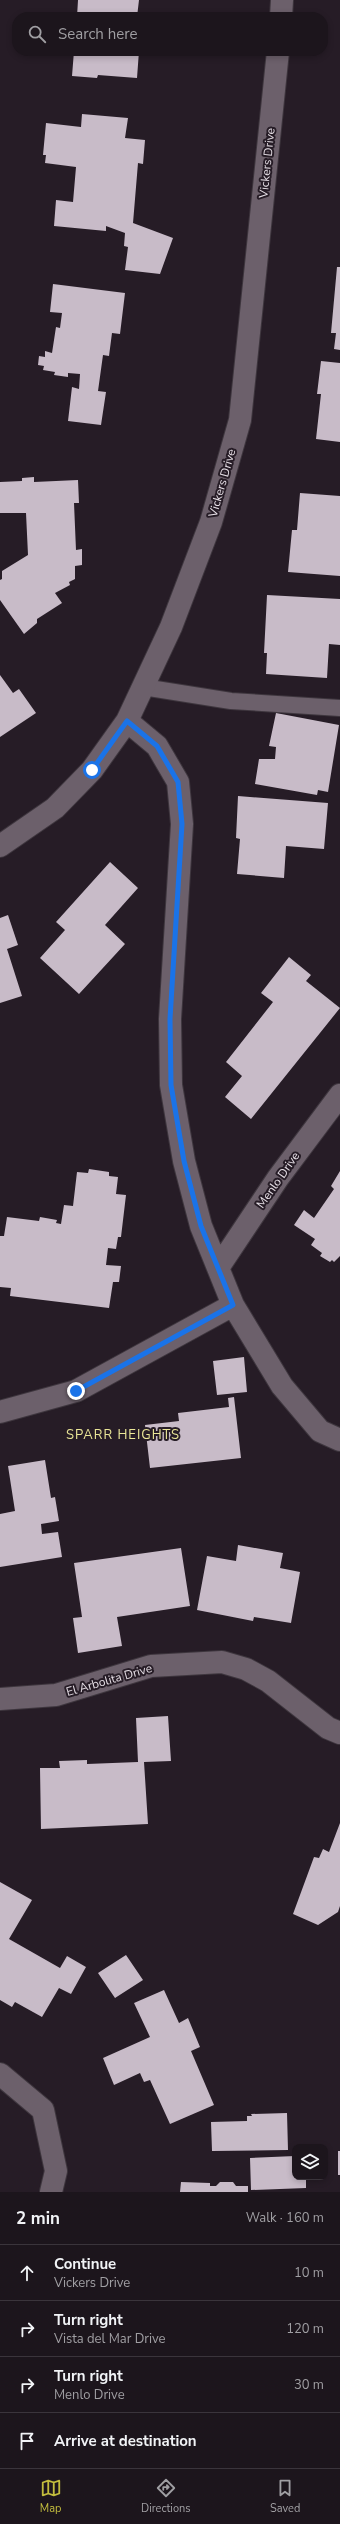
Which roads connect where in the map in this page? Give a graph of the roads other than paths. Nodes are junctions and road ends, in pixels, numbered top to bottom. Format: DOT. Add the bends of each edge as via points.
graph roads {
  1 [pos="282,0"];
  2 [pos="281,12"];
  3 [pos="277,56"];
  4 [pos="143,688"];
  5 [pos="340,708"];
  6 [pos="127,721"];
  7 [pos="0,846"];
  8 [pos="340,1095"];
  9 [pos="218,1268"];
  10 [pos="233,1305"];
  11 [pos="0,1412"];
  12 [pos="340,1440"];
  13 [pos="0,1699"];
  14 [pos="340,1733"];
  15 [pos="0,2074"];
  16 [pos="51,2192"];
  1 -- 2 [label="street"];
  3 -- 4 [label="street, Vickers Drive" via="240,420 211,522 171,627"];
  4 -- 5 [label="lane" via="231,701"];
  4 -- 6 [label="street, Vickers Drive"];
  6 -- 7 [label="street, Vickers Drive" via="92,770 55,808"];
  6 -- 9 [label="street" via="157,746 178,782 182,824 170,1019 171,1085 184,1161 201,1226"];
  8 -- 9 [label="street, Menlo Drive" via="278,1178"];
  9 -- 10 [label="street"];
  10 -- 11 [label="street" via="76,1391"];
  10 -- 12 [label="street" via="282,1386 320,1431"];
  13 -- 14 [label="street, El Arbolita Drive" via="56,1695 151,1666 222,1662 246,1669 268,1681 328,1728"];
  15 -- 16 [label="street" via="43,2110 56,2171"];
}
